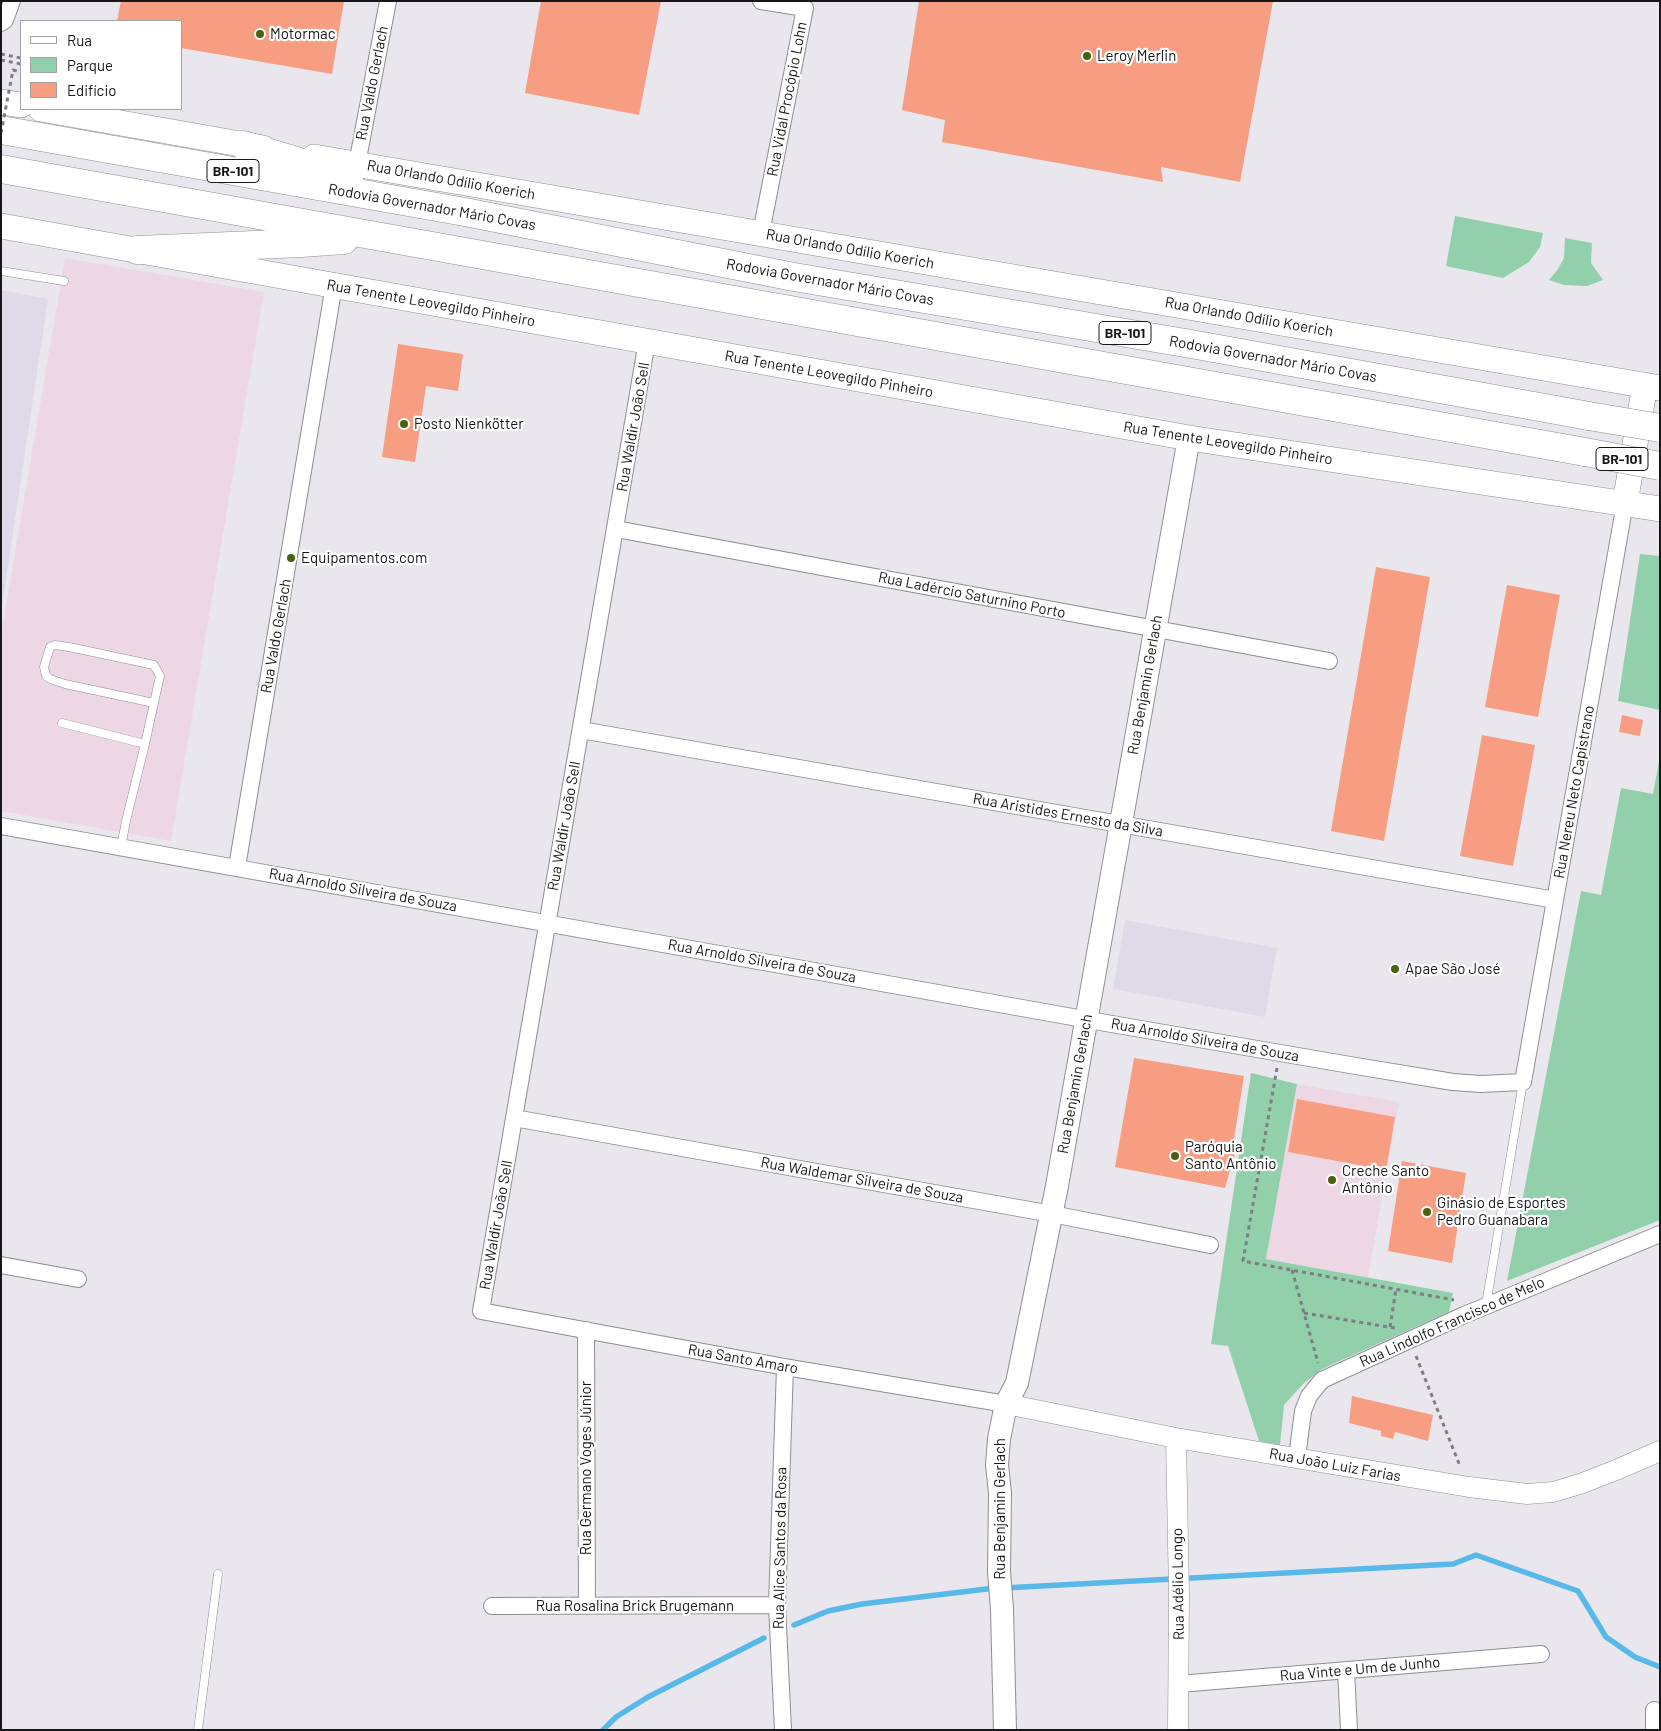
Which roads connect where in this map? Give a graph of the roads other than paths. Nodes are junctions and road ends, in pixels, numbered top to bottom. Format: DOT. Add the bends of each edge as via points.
graph roads {
  1 [pos="12,1"];
  2 [pos="388,1"];
  3 [pos="761,1"];
  4 [pos="805,5"];
  5 [pos="1,23"];
  6 [pos="1,102"];
  7 [pos="20,105"];
  8 [pos="47,110"];
  9 [pos="1,132"];
  10 [pos="243,144"];
  11 [pos="356,164"];
  12 [pos="1,169"];
  13 [pos="465,212"];
  14 [pos="1,226"];
  15 [pos="761,233"];
  16 [pos="380,236"];
  17 [pos="137,250"];
  18 [pos="1,271"];
  19 [pos="64,281"];
  20 [pos="334,285"];
  21 [pos="647,341"];
  22 [pos="1652,386"];
  23 [pos="1660,428"];
  24 [pos="1189,438"];
  25 [pos="1660,466"];
  26 [pos="1625,503"];
  27 [pos="1660,509"];
  28 [pos="616,529"];
  29 [pos="1155,629"];
  30 [pos="1329,662"];
  31 [pos="154,703"];
  32 [pos="62,724"];
  33 [pos="581,730"];
  34 [pos="145,744"];
  35 [pos="1121,824"];
  36 [pos="1,826"];
  37 [pos="121,847"];
  38 [pos="236,868"];
  39 [pos="1555,900"];
  40 [pos="548,923"];
  41 [pos="1086,1019"];
  42 [pos="1523,1082"];
  43 [pos="514,1118"];
  44 [pos="1052,1214"];
  45 [pos="1660,1234"];
  46 [pos="1210,1245"];
  47 [pos="1,1265"];
  48 [pos="78,1279"];
  49 [pos="1486,1305"];
  50 [pos="481,1311"];
  51 [pos="586,1330"];
  52 [pos="785,1367"];
  53 [pos="1006,1404"];
  54 [pos="1176,1438"];
  55 [pos="1660,1451"];
  56 [pos="1297,1458"];
  57 [pos="218,1574"];
  58 [pos="778,1605"];
  59 [pos="492,1606"];
  60 [pos="586,1606"];
  61 [pos="1541,1654"];
  62 [pos="1346,1670"];
  63 [pos="1179,1684"];
  64 [pos="1654,1710"];
  65 [pos="198,1730"];
  66 [pos="783,1730"];
  67 [pos="1005,1730"];
  68 [pos="1178,1730"];
  69 [pos="1349,1730"];
  70 [pos="1654,1730"];
  1 -- 5 [label="street"];
  2 -- 11 [label="street, Rua Valdo Gerlach"];
  3 -- 4 [label="street, Rua Vidal Procópio Lohn"];
  4 -- 15 [label="street, Rua Vidal Procópio Lohn"];
  6 -- 7 [label="main road"];
  8 -- 10 [label="main road, Rua Orlando Odílio Koerich"];
  9 -- 13 [label="highway, Rodovia Governador Mário Covas / BR-101"];
  10 -- 11 [label="main road, Rua Orlando Odílio Koerich"];
  10 -- 13 [label="highway"];
  11 -- 15 [label="main road, Rua Orlando Odílio Koerich"];
  12 -- 16 [label="highway, BR-101"];
  13 -- 23 [label="highway, Rodovia Governador Mário Covas / BR-101, bridge" via="794,277"];
  14 -- 17 [label="main road, Rua Tenente Leovegildo Pinheiro"];
  15 -- 22 [label="main road, Rua Orlando Odílio Koerich"];
  16 -- 17 [label="highway"];
  16 -- 25 [label="highway, BR-101, bridge"];
  17 -- 20 [label="main road, Rua Tenente Leovegildo Pinheiro"];
  18 -- 19 [label="lane"];
  20 -- 21 [label="main road, Rua Tenente Leovegildo Pinheiro"];
  20 -- 38 [label="street, Rua Valdo Gerlach"];
  21 -- 24 [label="main road, Rua Tenente Leovegildo Pinheiro"];
  21 -- 28 [label="street, Rua Waldir João Sell"];
  22 -- 26 [label="main road"];
  24 -- 26 [label="main road, Rua Tenente Leovegildo Pinheiro"];
  24 -- 29 [label="main road, Rua Benjamin Gerlach"];
  26 -- 27 [label="main road, Rua Tenente Leovegildo Pinheiro"];
  26 -- 39 [label="street, Rua Nereu Neto Capistrano"];
  28 -- 29 [label="street, Rua Ladércio Saturnino Porto"];
  28 -- 33 [label="street, Rua Waldir João Sell"];
  29 -- 30 [label="street, Rua Ladércio Saturnino Porto"];
  29 -- 35 [label="main road, Rua Benjamin Gerlach"];
  31 -- 31 [label="lane" via="160,676 154,666 69,647 50,647 44,668 50,680"];
  31 -- 34 [label="lane"];
  32 -- 34 [label="lane"];
  33 -- 35 [label="street, Rua Aristides Ernesto da Silva"];
  33 -- 40 [label="street, Rua Waldir João Sell"];
  34 -- 37 [label="lane"];
  35 -- 39 [label="street, Rua Aristides Ernesto da Silva"];
  35 -- 41 [label="main road, Rua Benjamin Gerlach"];
  36 -- 37 [label="street, Rua Arnoldo Silveira de Souza"];
  37 -- 38 [label="street, Rua Arnoldo Silveira de Souza"];
  38 -- 40 [label="street, Rua Arnoldo Silveira de Souza"];
  39 -- 42 [label="street, Rua Nereu Neto Capistrano"];
  40 -- 41 [label="street, Rua Arnoldo Silveira de Souza"];
  40 -- 43 [label="street, Rua Waldir João Sell"];
  41 -- 42 [label="street, Rua Arnoldo Silveira de Souza" via="1453,1082"];
  41 -- 44 [label="main road, Rua Benjamin Gerlach"];
  42 -- 49 [label="lane"];
  43 -- 44 [label="street, Rua Waldemar Silveira de Souza"];
  43 -- 50 [label="street, Rua Waldir João Sell"];
  44 -- 46 [label="street, Rua Waldemar Silveira de Souza"];
  44 -- 53 [label="main road, Rua Benjamin Gerlach" via="1017,1383"];
  45 -- 49 [label="street, Rua Lindolfo Francisco de Melo"];
  47 -- 48 [label="street"];
  49 -- 56 [label="street, Rua Lindolfo Francisco de Melo" via="1322,1380 1309,1396 1303,1411"];
  50 -- 51 [label="street, Rua Santo Amaro"];
  51 -- 52 [label="street, Rua Santo Amaro"];
  51 -- 60 [label="street, Rua Germano Voges Júnior"];
  52 -- 53 [label="street, Rua Santo Amaro"];
  52 -- 58 [label="street, Rua Alice Santos da Rosa"];
  53 -- 54 [label="street, Rua João Luiz Farias"];
  53 -- 67 [label="main road, Rua Benjamin Gerlach" via="997,1465"];
  54 -- 56 [label="street, Rua João Luiz Farias"];
  54 -- 63 [label="street, Rua Adélio Longo"];
  55 -- 56 [label="street, Rua João Luiz Farias" via="1580,1484 1552,1492 1527,1494 1469,1488"];
  57 -- 65 [label="lane"];
  58 -- 60 [label="street, Rua Rosalina Brick Brugemann"];
  58 -- 66 [label="street, Rua Alice Santos da Rosa"];
  59 -- 60 [label="street, Rua Rosalina Brick Brugemann"];
  61 -- 62 [label="street, Rua Vinte e Um de Junho"];
  62 -- 63 [label="street, Rua Vinte e Um de Junho"];
  62 -- 69 [label="street"];
  63 -- 68 [label="street, Rua Adélio Longo"];
  64 -- 70 [label="street"];
}
